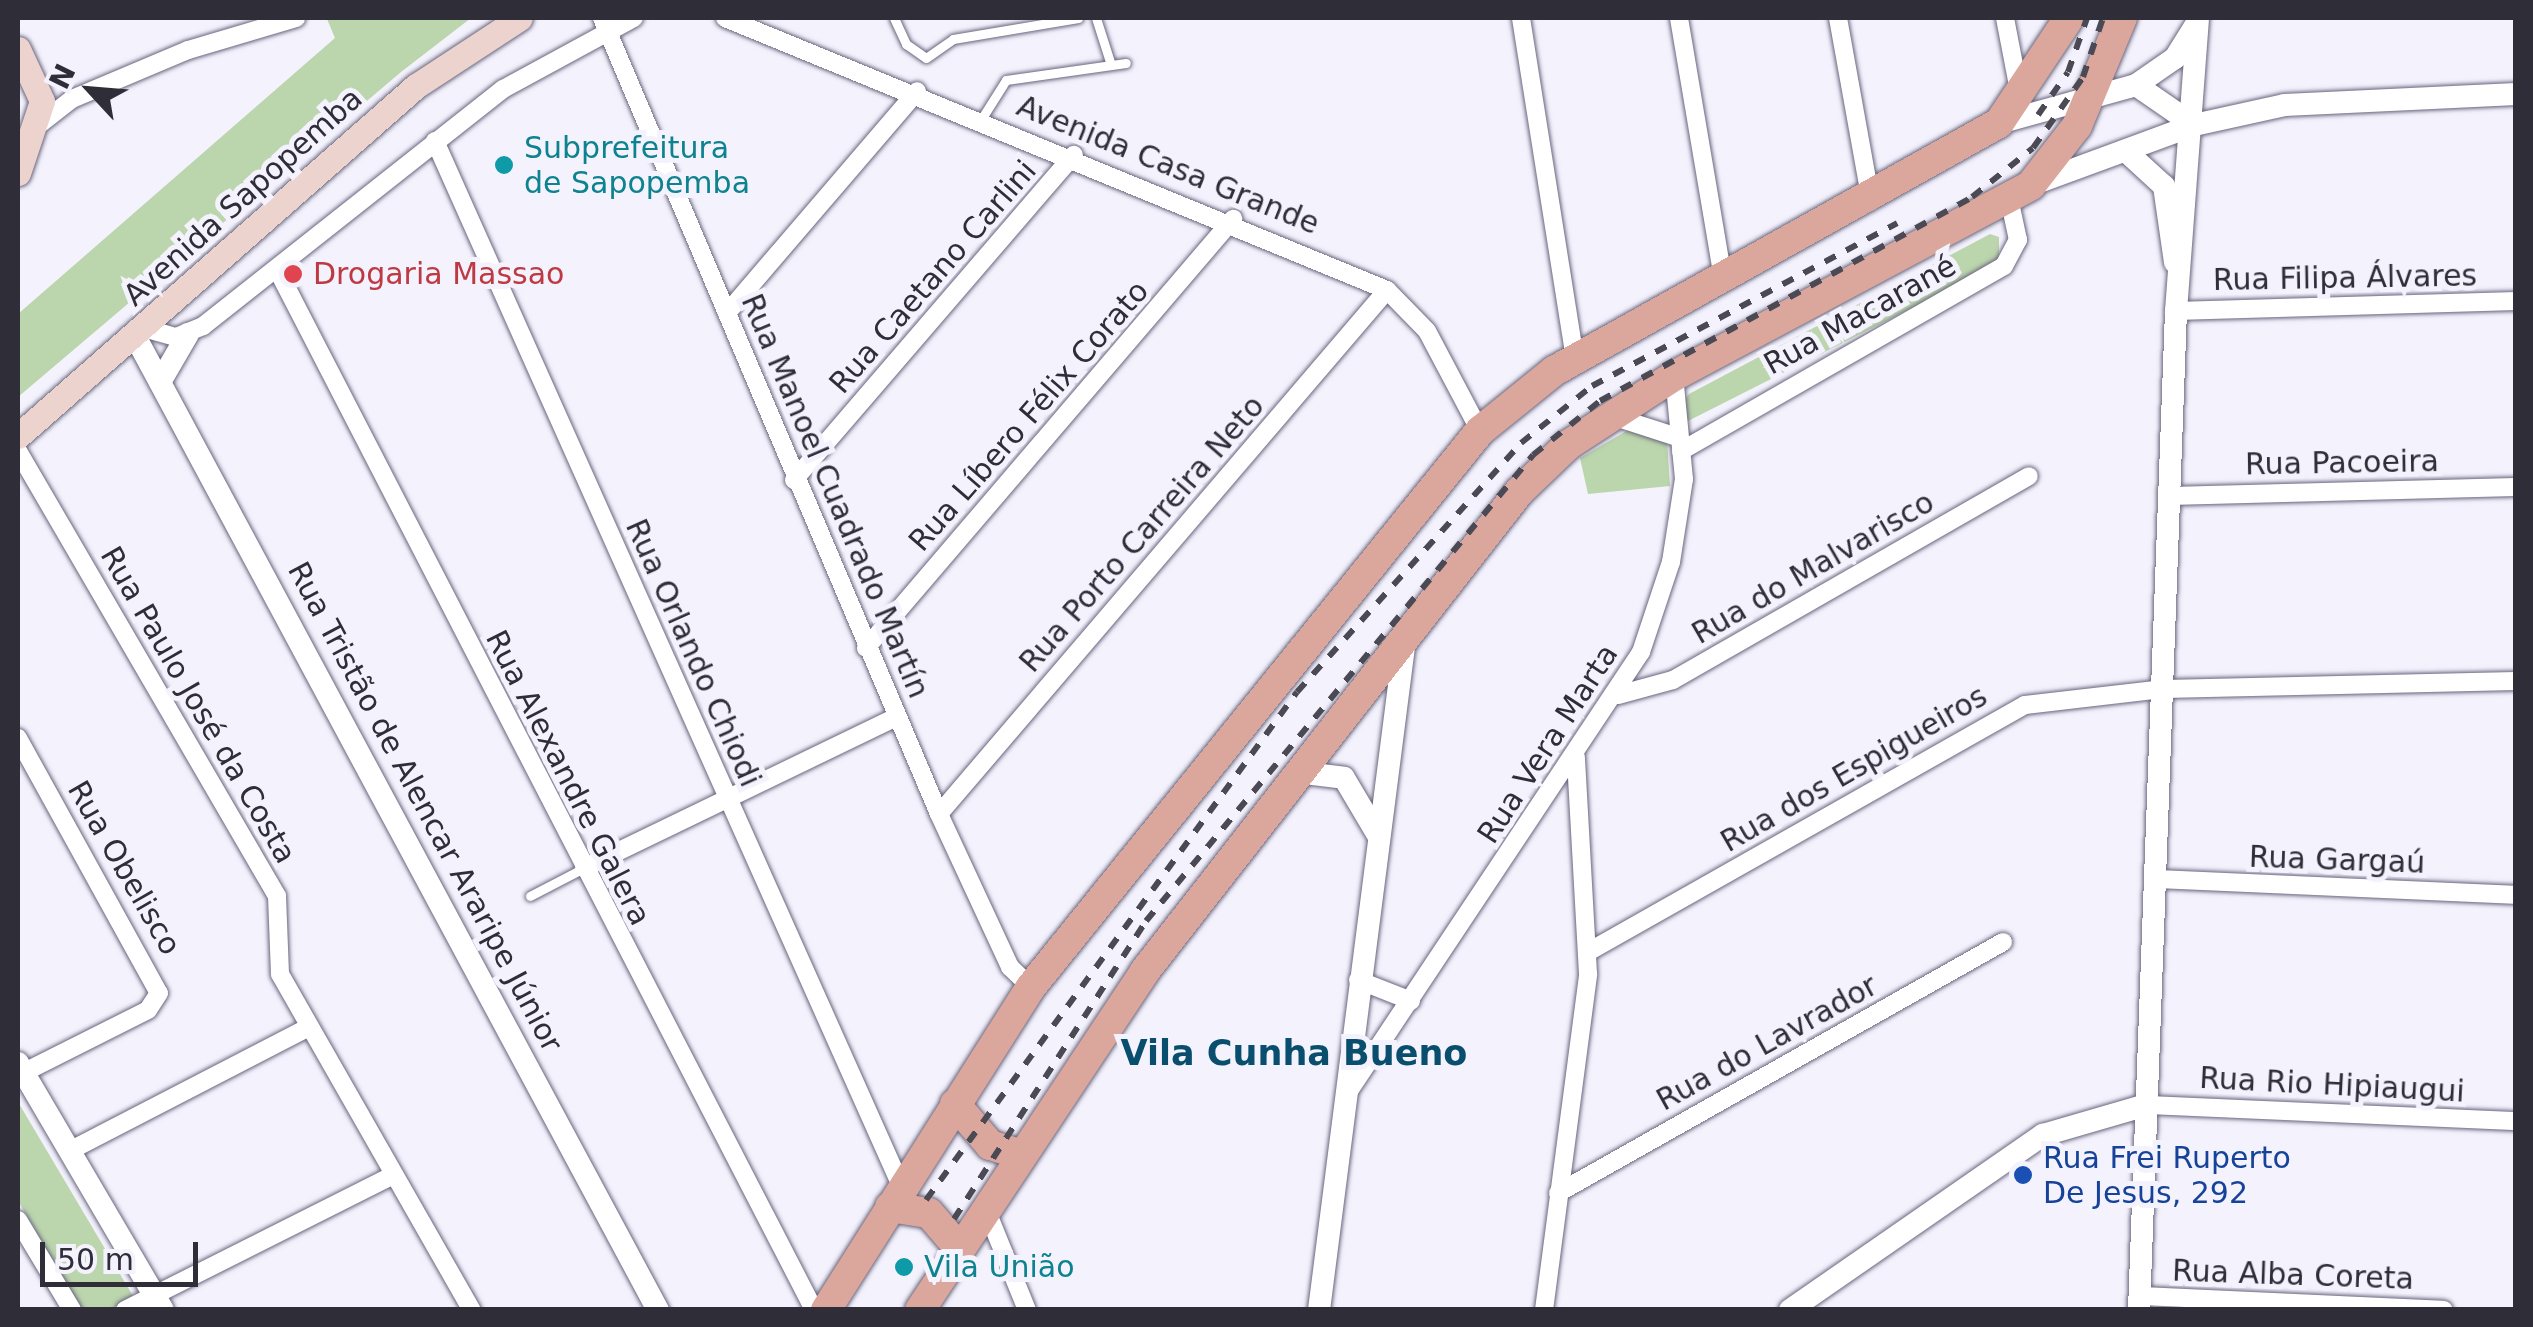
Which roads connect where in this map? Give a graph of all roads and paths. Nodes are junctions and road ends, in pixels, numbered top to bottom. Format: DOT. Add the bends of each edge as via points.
graph roads {
  1 [pos="296,18"];
  2 [pos="520,18"];
  3 [pos="634,18"];
  4 [pos="725,18"];
  5 [pos="894,18"];
  6 [pos="1078,18"];
  7 [pos="1096,18"];
  8 [pos="1521,18"];
  9 [pos="1680,18"];
  10 [pos="1838,18"];
  11 [pos="2005,18"];
  12 [pos="2069,18"];
  13 [pos="2122,18"];
  14 [pos="2198,19"];
  15 [pos="606,24"];
  16 [pos="762,24"];
  17 [pos="18,48"];
  18 [pos="1126,63"];
  19 [pos="1111,65"];
  20 [pos="2136,85"];
  21 [pos="917,91"];
  22 [pos="2094,94"];
  23 [pos="2516,94"];
  24 [pos="50,100"];
  25 [pos="2021,100"];
  26 [pos="982,118"];
  27 [pos="1999,123"];
  28 [pos="2194,126"];
  29 [pos="435,141"];
  30 [pos="1074,155"];
  31 [pos="2130,155"];
  32 [pos="18,173"];
  33 [pos="2020,192"];
  34 [pos="1872,202"];
  35 [pos="1233,219"];
  36 [pos="277,270"];
  37 [pos="1723,279"];
  38 [pos="2178,285"];
  39 [pos="1387,290"];
  40 [pos="2516,301"];
  41 [pos="173,302"];
  42 [pos="2176,311"];
  43 [pos="727,313"];
  44 [pos="195,330"];
  45 [pos="139,332"];
  46 [pos="1575,359"];
  47 [pos="1674,376"];
  48 [pos="163,377"];
  49 [pos="1610,415"];
  50 [pos="1480,431"];
  51 [pos="18,436"];
  52 [pos="1679,444"];
  53 [pos="18,451"];
  54 [pos="2029,476"];
  55 [pos="794,480"];
  56 [pos="2516,487"];
  57 [pos="2168,496"];
  58 [pos="1405,637"];
  59 [pos="866,648"];
  60 [pos="2516,681"];
  61 [pos="2164,689"];
  62 [pos="1618,695"];
  63 [pos="897,717"];
  64 [pos="18,738"];
  65 [pos="1576,757"];
  66 [pos="1305,773"];
  67 [pos="726,796"];
  68 [pos="939,814"];
  69 [pos="1379,837"];
  70 [pos="584,868"];
  71 [pos="2156,879"];
  72 [pos="2516,895"];
  73 [pos="530,896"];
  74 [pos="2003,942"];
  75 [pos="1588,952"];
  76 [pos="1358,980"];
  77 [pos="1031,987"];
  78 [pos="1411,1001"];
  79 [pos="308,1028"];
  80 [pos="20,1068"];
  81 [pos="1346,1096"];
  82 [pos="955,1104"];
  83 [pos="2146,1105"];
  84 [pos="2516,1121"];
  85 [pos="71,1150"];
  86 [pos="1020,1154"];
  87 [pos="393,1174"];
  88 [pos="1558,1193"];
  89 [pos="896,1197"];
  90 [pos="986,1208"];
  91 [pos="18,1220"];
  92 [pos="959,1248"];
  93 [pos="160,1302"];
  94 [pos="2140,1303"];
  95 [pos="72,1310"];
  96 [pos="125,1310"];
  97 [pos="472,1310"];
  98 [pos="658,1310"];
  99 [pos="814,1310"];
  100 [pos="826,1310"];
  101 [pos="920,1310"];
  102 [pos="1027,1310"];
  103 [pos="1319,1310"];
  104 [pos="1544,1310"];
  105 [pos="1790,1310"];
  106 [pos="2444,1310"];
  1 -- 24 [label="street"];
  2 -- 41 [label="main road, Avenida Sapopemba" via="416,86"];
  3 -- 15 [label="street"];
  4 -- 16 [label="street, Avenida Casa Grande"];
  5 -- 6 [label="lane" via="906,44 926,58 953,39"];
  7 -- 19 [label="lane"];
  8 -- 46 [label="street"];
  9 -- 37 [label="street"];
  10 -- 34 [label="street"];
  11 -- 25 [label="street"];
  12 -- 25 [label="main road"];
  13 -- 22 [label="main road"];
  14 -- 20 [label="street" via="2175,58"];
  14 -- 28 [label="street"];
  15 -- 29 [label="street"];
  15 -- 43 [label="street, Rua Manoel Cuadrado Martín"];
  16 -- 21 [label="street, Avenida Casa Grande"];
  17 -- 24 [label="main road"];
  18 -- 19 [label="lane"];
  19 -- 26 [label="lane" via="1006,80"];
  20 -- 22 [label="street"];
  20 -- 28 [label="street"];
  21 -- 26 [label="street, Avenida Casa Grande"];
  21 -- 43 [label="street"];
  22 -- 27 [label="street"];
  22 -- 33 [label="main road"];
  23 -- 28 [label="street" via="2285,105"];
  24 -- 32 [label="main road"];
  25 -- 27 [label="main road"];
  26 -- 30 [label="street, Avenida Casa Grande"];
  27 -- 34 [label="main road"];
  28 -- 31 [label="street"];
  28 -- 38 [label="street"];
  29 -- 36 [label="street"];
  29 -- 67 [label="street, Rua Orlando Chiodi"];
  30 -- 35 [label="street, Avenida Casa Grande"];
  30 -- 55 [label="street, Rua Caetano Carlini"];
  31 -- 33 [label="street"];
  31 -- 38 [label="street" via="2164,186"];
  33 -- 47 [label="main road"];
  33 -- 52 [label="street, Rua Macarané" via="2018,240 2004,266"];
  34 -- 37 [label="main road"];
  35 -- 39 [label="street, Avenida Casa Grande"];
  35 -- 59 [label="street, Rua Líbero Félix Corato"];
  36 -- 44 [label="street"];
  36 -- 70 [label="street, Rua Alexandre Galera"];
  37 -- 46 [label="main road"];
  38 -- 42 [label="street"];
  39 -- 50 [label="street, Avenida Casa Grande" via="1427,331"];
  39 -- 68 [label="street, Rua Porto Carreira Neto"];
  40 -- 42 [label="street, Rua Filipa Álvares"];
  41 -- 44 [label="street"];
  41 -- 45 [label="main road, Avenida Sapopemba"];
  42 -- 57 [label="street"];
  43 -- 55 [label="street, Rua Manoel Cuadrado Martín"];
  44 -- 45 [label="street"];
  44 -- 48 [label="street"];
  45 -- 48 [label="street, Rua Tristão de Alencar Araripe Júnior"];
  45 -- 51 [label="main road, Avenida Sapopemba"];
  46 -- 50 [label="main road"];
  47 -- 49 [label="main road"];
  47 -- 52 [label="street, Rua Vera Marta"];
  48 -- 98 [label="street, Rua Tristão de Alencar Araripe Júnior"];
  49 -- 52 [label="street"];
  49 -- 58 [label="main road" via="1519,492"];
  50 -- 77 [label="main road"];
  52 -- 62 [label="street, Rua Vera Marta" via="1671,562"];
  53 -- 79 [label="street, Rua Paulo José da Costa" via="278,896 280,974"];
  54 -- 62 [label="street, Rua do Malvarisco" via="1672,680"];
  55 -- 59 [label="street, Rua Manoel Cuadrado Martín"];
  56 -- 57 [label="street, Rua Pacoeira"];
  57 -- 61 [label="street"];
  58 -- 66 [label="main road"];
  58 -- 69 [label="street"];
  59 -- 63 [label="street, Rua Manoel Cuadrado Martín"];
  60 -- 61 [label="street, Rua dos Espigueiros"];
  61 -- 71 [label="street"];
  61 -- 75 [label="street, Rua dos Espigueiros" via="2026,704"];
  62 -- 65 [label="street, Rua Vera Marta"];
  63 -- 67 [label="street"];
  63 -- 68 [label="street, Rua Manoel Cuadrado Martín"];
  64 -- 80 [label="street, Rua Obelisco" via="159,993 148,1010"];
  65 -- 75 [label="street"];
  65 -- 78 [label="street, Rua Vera Marta"];
  66 -- 69 [label="street" via="1344,778"];
  66 -- 86 [label="main road" via="1145,971"];
  67 -- 70 [label="street"];
  67 -- 89 [label="street, Rua Orlando Chiodi"];
  68 -- 77 [label="street, Rua Manoel Cuadrado Martín" via="1010,967"];
  69 -- 76 [label="street"];
  70 -- 73 [label="lane"];
  70 -- 99 [label="street, Rua Alexandre Galera"];
  71 -- 72 [label="street, Rua Gargaú"];
  71 -- 83 [label="street"];
  74 -- 88 [label="street, Rua do Lavrador"];
  75 -- 88 [label="street"];
  76 -- 78 [label="street"];
  76 -- 81 [label="street"];
  77 -- 82 [label="main road"];
  78 -- 81 [label="street, Rua Vera Marta"];
  79 -- 85 [label="street"];
  79 -- 87 [label="street, Rua Paulo José da Costa"];
  80 -- 85 [label="street"];
  81 -- 103 [label="street"];
  82 -- 86 [label="main road" via="990,1145"];
  82 -- 89 [label="main road"];
  83 -- 84 [label="street, Rua Rio Hipiaugui"];
  83 -- 94 [label="street"];
  83 -- 105 [label="street" via="2043,1134 1966,1179"];
  85 -- 93 [label="street"];
  86 -- 90 [label="main road"];
  87 -- 93 [label="street"];
  87 -- 97 [label="street, Rua Paulo José da Costa"];
  88 -- 104 [label="street"];
  89 -- 92 [label="main road" via="929,1213"];
  89 -- 100 [label="main road"];
  90 -- 92 [label="main road"];
  90 -- 102 [label="street"];
  91 -- 95 [label="street"];
  92 -- 101 [label="main road"];
  93 -- 96 [label="street"];
  94 -- 106 [label="street, Rua Alba Coreta"];
}
